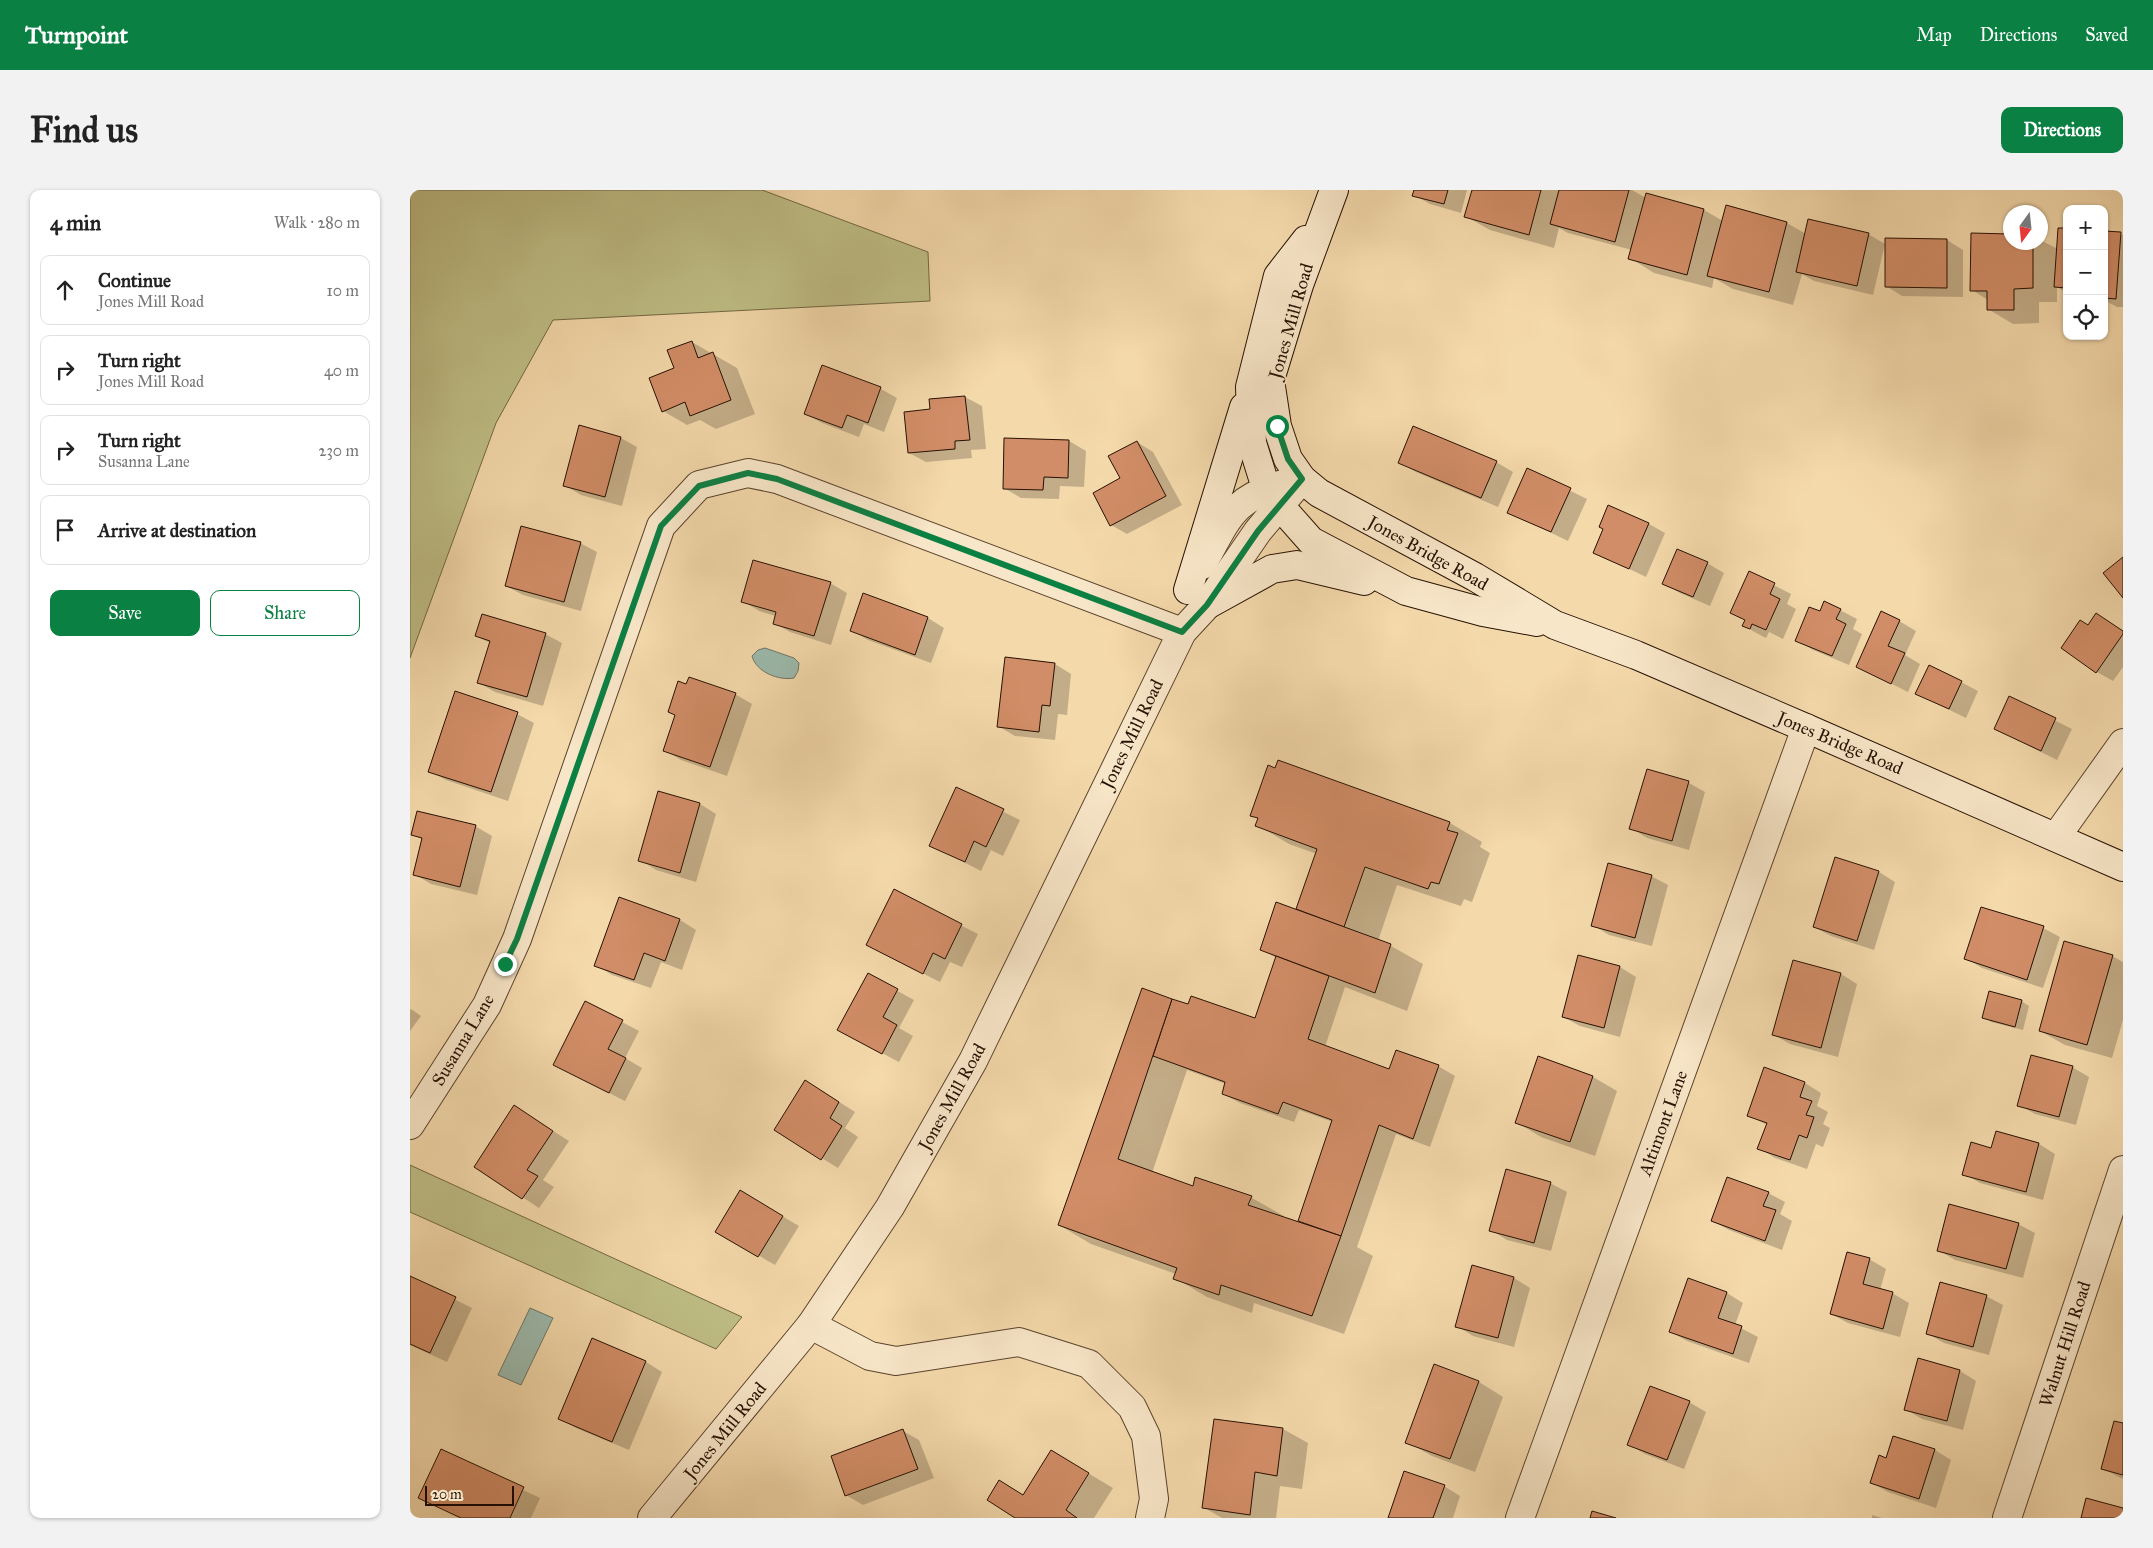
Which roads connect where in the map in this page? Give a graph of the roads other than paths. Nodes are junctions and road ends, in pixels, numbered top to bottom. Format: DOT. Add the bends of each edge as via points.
graph roads {
  1 [pos="1334,190"];
  2 [pos="1250,387"];
  3 [pos="1302,479"];
  4 [pos="1272,497"];
  5 [pos="1406,591"];
  6 [pos="1198,597"];
  7 [pos="1555,626"];
  8 [pos="1182,632"];
  9 [pos="1806,728"];
  10 [pos="2123,743"];
  11 [pos="2056,838"];
  12 [pos="2123,867"];
  13 [pos="410,1126"];
  14 [pos="2123,1170"];
  15 [pos="811,1325"];
  16 [pos="652,1518"];
  17 [pos="1150,1518"];
  18 [pos="1520,1518"];
  19 [pos="2007,1518"];
  1 -- 2 [label="street, Jones Mill Road" via="1303,246 1278,276"];
  1 -- 3 [label="street, Jones Mill Road" via="1299,284 1270,380 1277,426 1288,459"];
  2 -- 4 [label="street, Jones Mill Road" via="1252,443"];
  2 -- 6 [label="street"];
  3 -- 4 [label="street, Jones Mill Road"];
  3 -- 7 [label="street, Jones Bridge Road" via="1319,494 1475,577"];
  4 -- 5 [label="street, Jones Bridge Road" via="1311,541"];
  4 -- 6 [label="street, Jones Mill Road" via="1246,500 1232,511"];
  5 -- 6 [label="street" via="1297,565 1272,569"];
  5 -- 7 [label="street, Jones Bridge Road" via="1483,612"];
  6 -- 8 [label="street, Jones Mill Road"];
  7 -- 9 [label="street, Jones Bridge Road" via="1636,655"];
  8 -- 13 [label="street, Susanna Lane" via="777,479 748,473 699,486 661,526 517,939 487,1005"];
  8 -- 15 [label="street, Jones Mill Road" via="973,1061 890,1207"];
  9 -- 11 [label="street, Jones Bridge Road"];
  9 -- 18 [label="street, Altimont Lane"];
  10 -- 11 [label="street"];
  11 -- 12 [label="street, Jones Bridge Road"];
  14 -- 19 [label="street, Walnut Hill Road"];
  15 -- 16 [label="street, Jones Mill Road"];
  15 -- 17 [label="street" via="870,1356 896,1361 1019,1342 1089,1364 1132,1407 1146,1436 1154,1498"];
}
